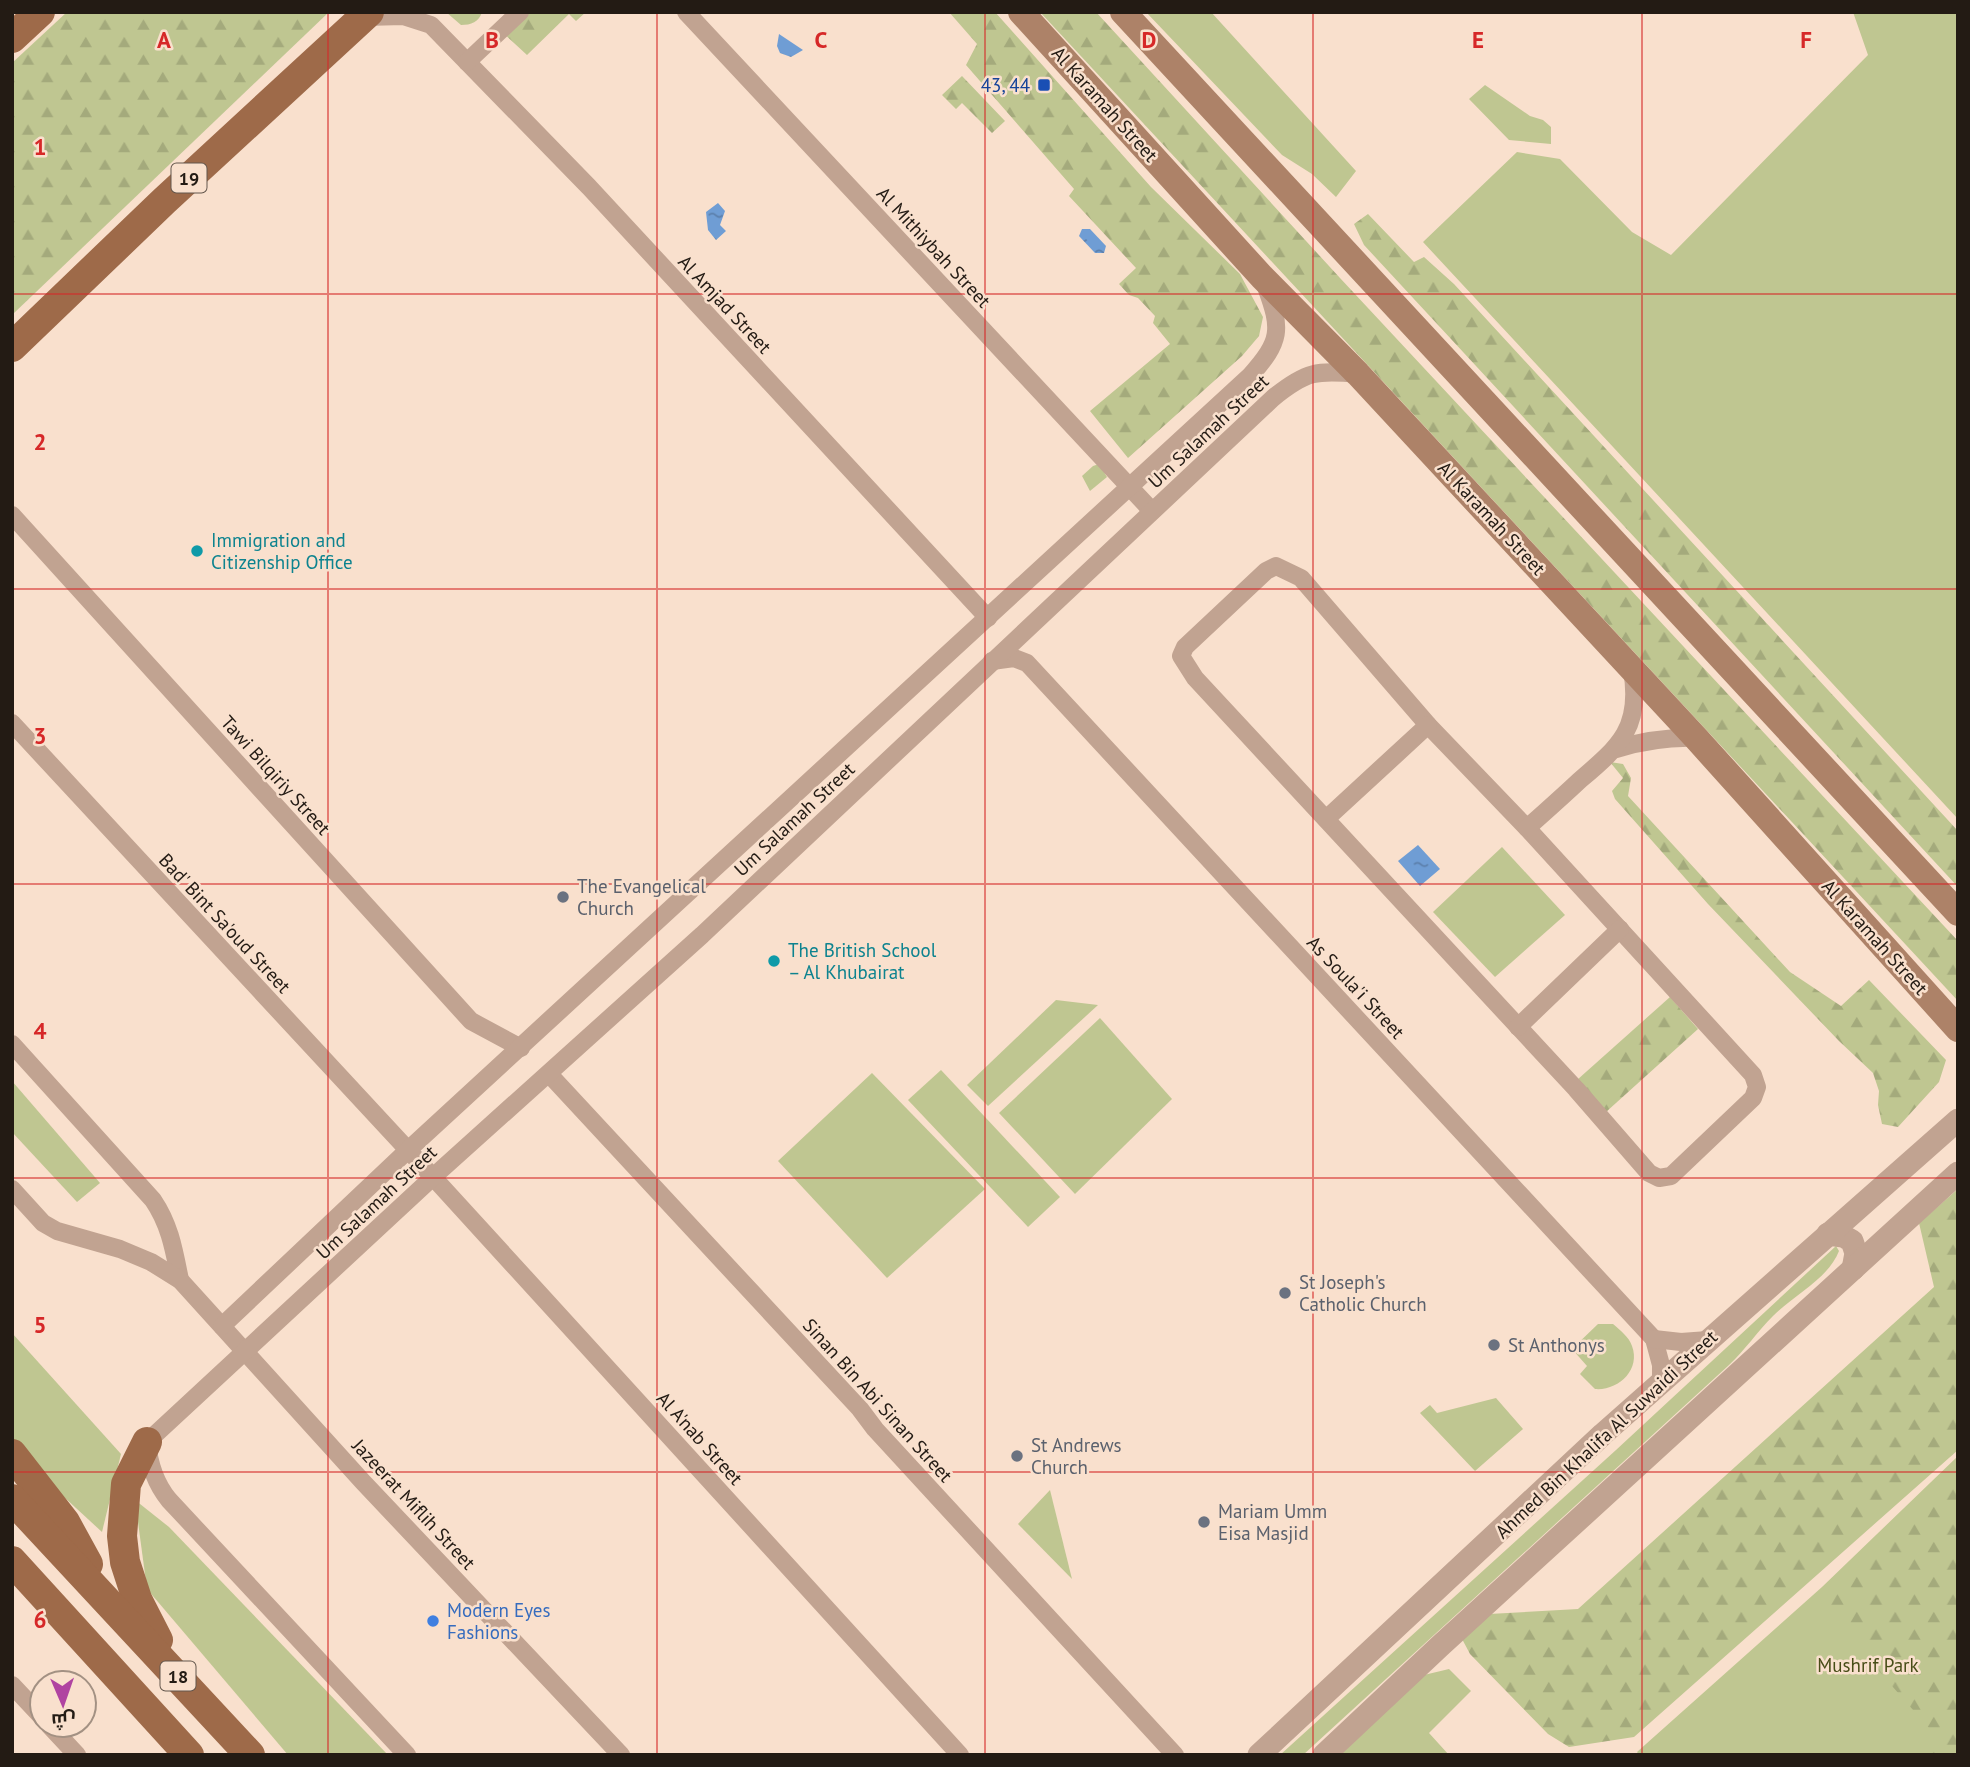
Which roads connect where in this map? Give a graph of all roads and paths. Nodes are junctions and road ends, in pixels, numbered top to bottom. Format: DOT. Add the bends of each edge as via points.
graph roads {
  1 [pos="40,12"];
  2 [pos="520,12"];
  3 [pos="686,12"];
  4 [pos="1021,12"];
  5 [pos="1123,12"];
  6 [pos="367,15"];
  7 [pos="427,17"];
  8 [pos="12,38"];
  9 [pos="467,62"];
  10 [pos="1262,277"];
  11 [pos="12,347"];
  12 [pos="1358,374"];
  13 [pos="1130,486"];
  14 [pos="1152,510"];
  15 [pos="12,515"];
  16 [pos="988,618"];
  17 [pos="1030,624"];
  18 [pos="992,661"];
  19 [pos="1027,663"];
  20 [pos="1632,670"];
  21 [pos="12,723"];
  22 [pos="1428,725"];
  23 [pos="1696,738"];
  24 [pos="1616,749"];
  25 [pos="1326,819"];
  26 [pos="1527,828"];
  27 [pos="1958,914"];
  28 [pos="1620,929"];
  29 [pos="1518,1027"];
  30 [pos="1955,1029"];
  31 [pos="12,1044"];
  32 [pos="521,1048"];
  33 [pos="549,1074"];
  34 [pos="1958,1120"];
  35 [pos="407,1151"];
  36 [pos="1958,1173"];
  37 [pos="433,1177"];
  38 [pos="12,1189"];
  39 [pos="1828,1234"];
  40 [pos="1853,1269"];
  41 [pos="180,1280"];
  42 [pos="222,1326"];
  43 [pos="1654,1339"];
  44 [pos="1708,1340"];
  45 [pos="246,1351"];
  46 [pos="1661,1383"];
  47 [pos="147,1442"];
  48 [pos="12,1454"];
  49 [pos="12,1499"];
  50 [pos="15,1566"];
  51 [pos="106,1599"];
  52 [pos="174,1671"];
  53 [pos="12,1685"];
  54 [pos="28,1702"];
  55 [pos="62,1739"];
  56 [pos="77,1755"];
  57 [pos="189,1755"];
  58 [pos="250,1755"];
  59 [pos="407,1755"];
  60 [pos="621,1755"];
  61 [pos="960,1755"];
  62 [pos="1175,1755"];
  63 [pos="1259,1755"];
  64 [pos="1324,1755"];
  1 -- 8 [label="main road"];
  2 -- 9 [label="street"];
  3 -- 13 [label="street, Al Mithiybah Street"];
  4 -- 10 [label="main road, Al Karamah Street"];
  5 -- 27 [label="main road"];
  6 -- 7 [label="street, Al Amjad Street"];
  6 -- 11 [label="main road, 19"];
  7 -- 9 [label="street, Al Amjad Street"];
  9 -- 16 [label="street, Al Amjad Street"];
  10 -- 12 [label="main road, Al Karamah Street"];
  10 -- 13 [label="street, Um Salamah Street" via="1277,315 1276,339 1265,359"];
  12 -- 14 [label="street, Um Salamah Street" via="1306,375 1289,385"];
  12 -- 20 [label="main road, Al Karamah Street"];
  13 -- 14 [label="street, Al Mithiybah Street"];
  13 -- 16 [label="street, Um Salamah Street"];
  14 -- 17 [label="street, Um Salamah Street"];
  15 -- 32 [label="street, Tawi Bilqiriy Street" via="471,1021"];
  16 -- 32 [label="street, Um Salamah Street"];
  17 -- 18 [label="street, Um Salamah Street"];
  17 -- 19 [label="street"];
  18 -- 19 [label="street" via="1014,658"];
  18 -- 33 [label="street, Um Salamah Street"];
  19 -- 43 [label="street, As Soula'i Street"];
  20 -- 23 [label="main road, Al Karamah Street"];
  20 -- 24 [label="street" via="1634,711"];
  21 -- 35 [label="street, Bad' Bint Sa'oud Street"];
  22 -- 25 [label="street"];
  22 -- 25 [label="street" via="1301,578 1276,566 1266,571 1185,647 1181,656 1195,678"];
  22 -- 26 [label="street"];
  23 -- 24 [label="street" via="1668,737"];
  23 -- 30 [label="main road, Al Karamah Street"];
  24 -- 26 [label="street"];
  25 -- 29 [label="street"];
  26 -- 28 [label="street"];
  28 -- 29 [label="street"];
  28 -- 29 [label="street" via="1753,1075 1754,1098 1671,1175 1659,1178 1649,1173"];
  31 -- 41 [label="street" via="153,1200 171,1234"];
  32 -- 35 [label="street, Um Salamah Street"];
  33 -- 37 [label="street, Um Salamah Street"];
  33 -- 62 [label="street, Sinan Bin Abi Sinan Street"];
  34 -- 39 [label="street, Ahmed Bin Khalifa Al Suwaidi Street"];
  35 -- 37 [label="street, Al A'nab Street"];
  35 -- 42 [label="street, Um Salamah Street"];
  36 -- 40 [label="street"];
  37 -- 45 [label="street, Um Salamah Street"];
  37 -- 61 [label="street, Al A'nab Street"];
  38 -- 41 [label="street, Jazeerat Miflih Street" via="43,1223 57,1231 120,1250"];
  39 -- 40 [label="street" via="1852,1241 1856,1253"];
  39 -- 44 [label="street, Ahmed Bin Khalifa Al Suwaidi Street"];
  40 -- 64 [label="street"];
  41 -- 42 [label="street, Jazeerat Miflih Street"];
  42 -- 45 [label="street, Jazeerat Miflih Street"];
  43 -- 44 [label="street"];
  43 -- 46 [label="street"];
  44 -- 46 [label="street, Ahmed Bin Khalifa Al Suwaidi Street"];
  45 -- 47 [label="street, Um Salamah Street"];
  45 -- 60 [label="street, Jazeerat Miflih Street"];
  46 -- 63 [label="street, Ahmed Bin Khalifa Al Suwaidi Street"];
  47 -- 52 [label="main road" via="126,1484 122,1516 125,1562 137,1600"];
  47 -- 59 [label="street" via="154,1476 169,1500"];
  48 -- 51 [label="main road" via="65,1522"];
  49 -- 51 [label="main road, 18"];
  50 -- 57 [label="main road, 18"];
  51 -- 52 [label="main road, 18"];
  52 -- 58 [label="main road, 18"];
  53 -- 54 [label="street"];
  55 -- 56 [label="street"];
}
